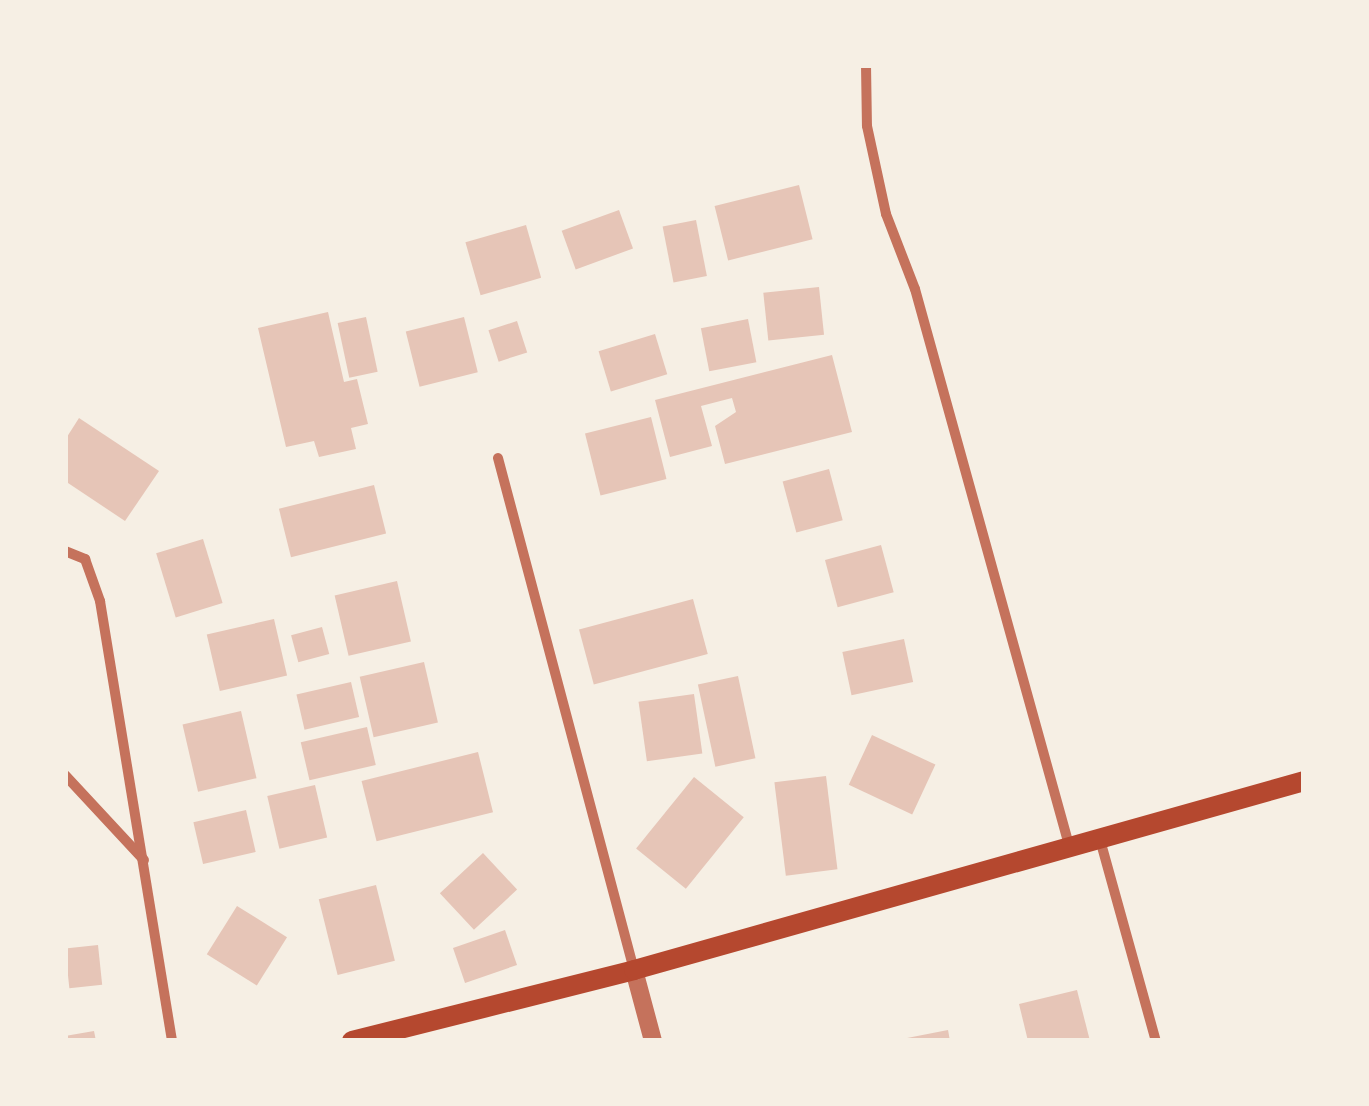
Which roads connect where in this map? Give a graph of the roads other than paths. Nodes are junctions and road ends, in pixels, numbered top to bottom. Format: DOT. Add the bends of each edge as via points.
graph roads {
  1 [pos="866,65"];
  2 [pos="498,458"];
  3 [pos="65,551"];
  4 [pos="65,775"];
  5 [pos="1304,781"];
  6 [pos="1099,836"];
  7 [pos="1069,844"];
  8 [pos="145,861"];
  9 [pos="634,970"];
  10 [pos="172,1041"];
  11 [pos="352,1041"];
  12 [pos="653,1041"];
  13 [pos="1156,1041"];
  1 -- 7 [label="street" via="867,126 886,214 915,289"];
  2 -- 9 [label="street"];
  3 -- 8 [label="street" via="84,559 100,601"];
  4 -- 8 [label="street"];
  5 -- 6 [label="main road"];
  6 -- 7 [label="main road"];
  6 -- 13 [label="street"];
  7 -- 9 [label="main road"];
  8 -- 10 [label="street"];
  9 -- 11 [label="main road"];
  9 -- 12 [label="street"];
}
